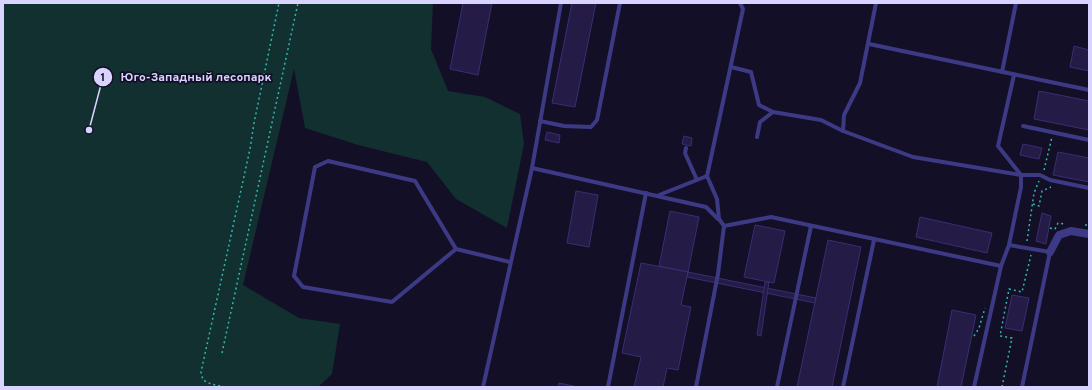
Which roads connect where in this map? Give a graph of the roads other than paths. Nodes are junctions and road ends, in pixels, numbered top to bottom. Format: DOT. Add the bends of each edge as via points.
graph roads {
  1 [pos="561,3"];
  2 [pos="620,3"];
  3 [pos="740,3"];
  4 [pos="876,3"];
  5 [pos="1016,3"];
  6 [pos="869,44"];
  7 [pos="731,67"];
  8 [pos="1002,72"];
  9 [pos="1014,75"];
  10 [pos="1089,90"];
  11 [pos="773,112"];
  12 [pos="540,121"];
  13 [pos="1023,126"];
  14 [pos="843,131"];
  15 [pos="757,137"];
  16 [pos="1089,140"];
  17 [pos="686,148"];
  18 [pos="532,168"];
  19 [pos="1021,175"];
  20 [pos="707,176"];
  21 [pos="697,180"];
  22 [pos="1089,188"];
  23 [pos="646,193"];
  24 [pos="658,196"];
  25 [pos="719,219"];
  26 [pos="724,226"];
  27 [pos="811,226"];
  28 [pos="1089,234"];
  29 [pos="874,240"];
  30 [pos="1009,245"];
  31 [pos="456,249"];
  32 [pos="1050,252"];
  33 [pos="510,262"];
  34 [pos="1001,266"];
  35 [pos="483,387"];
  36 [pos="608,387"];
  37 [pos="696,387"];
  38 [pos="777,387"];
  39 [pos="843,387"];
  40 [pos="974,387"];
  41 [pos="1022,387"];
  1 -- 12 [label="lane"];
  2 -- 12 [label="lane" via="597,120 591,127 583,128"];
  3 -- 7 [label="lane" via="743,9"];
  4 -- 6 [label="lane"];
  5 -- 8 [label="lane"];
  6 -- 8 [label="lane"];
  6 -- 14 [label="lane" via="860,83 844,115"];
  7 -- 11 [label="lane" via="751,72 759,105"];
  7 -- 20 [label="lane"];
  8 -- 9 [label="lane"];
  9 -- 10 [label="lane"];
  9 -- 19 [label="lane" via="998,146"];
  11 -- 14 [label="lane" via="821,120"];
  11 -- 15 [label="lane" via="760,122"];
  12 -- 18 [label="lane"];
  13 -- 16 [label="lane"];
  14 -- 19 [label="lane" via="913,157"];
  17 -- 21 [label="lane" via="685,153"];
  18 -- 23 [label="lane"];
  18 -- 33 [label="lane"];
  19 -- 22 [label="lane" via="1040,175 1050,180"];
  19 -- 30 [label="lane" via="1021,187"];
  20 -- 21 [label="lane"];
  20 -- 25 [label="lane" via="717,200"];
  21 -- 24 [label="lane"];
  23 -- 24 [label="lane"];
  23 -- 36 [label="lane"];
  24 -- 25 [label="lane" via="706,207"];
  25 -- 26 [label="lane"];
  26 -- 27 [label="lane" via="771,217"];
  26 -- 37 [label="lane" via="718,274"];
  27 -- 29 [label="lane"];
  27 -- 38 [label="lane"];
  28 -- 32 [label="street" via="1070,231 1059,235"];
  29 -- 34 [label="lane"];
  29 -- 39 [label="lane"];
  30 -- 32 [label="lane"];
  30 -- 34 [label="lane"];
  31 -- 31 [label="lane" via="415,181 328,161 315,167 294,276 303,287 392,302"];
  31 -- 33 [label="lane"];
  32 -- 41 [label="lane"];
  33 -- 35 [label="lane"];
  34 -- 40 [label="lane"];
}
